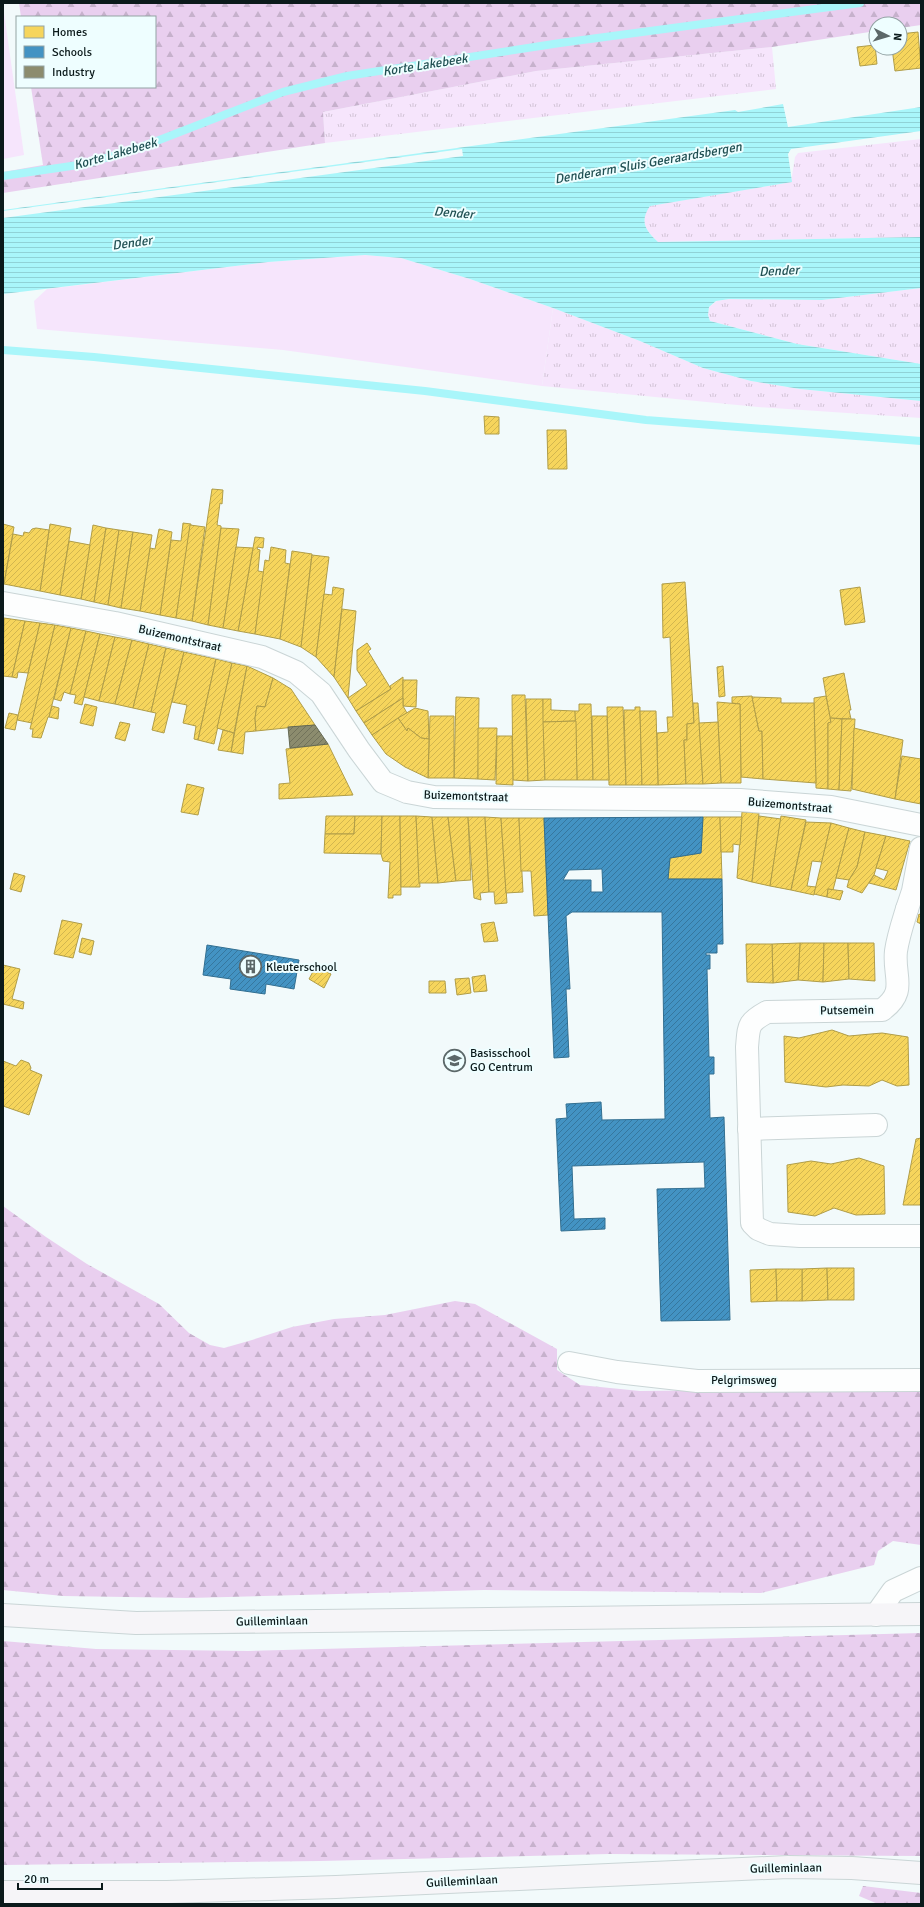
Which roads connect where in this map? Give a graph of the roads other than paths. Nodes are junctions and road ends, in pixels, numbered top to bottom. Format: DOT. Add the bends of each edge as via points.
graph roads {
  1 [pos="3,603"];
  2 [pos="921,825"];
  3 [pos="921,848"];
  4 [pos="876,1125"];
  5 [pos="749,1130"];
  6 [pos="921,1236"];
  7 [pos="569,1363"];
  8 [pos="921,1380"];
  9 [pos="921,1578"];
  10 [pos="921,1614"];
  11 [pos="3,1615"];
  12 [pos="876,1615"];
  13 [pos="921,1873"];
  14 [pos="3,1892"];
  1 -- 2 [label="street, Buizemontstraat" via="115,623 246,653 296,672 321,693 384,782 407,792 434,797 740,800 831,807"];
  3 -- 5 [label="street, Putsemein" via="913,891 896,952 899,990 895,998 882,1010 766,1012 754,1019 749,1027 747,1047"];
  4 -- 5 [label="street"];
  5 -- 6 [label="street, Putsemein" via="752,1223 758,1229 770,1234 800,1236"];
  7 -- 8 [label="street, Pelgrimsweg" via="617,1372 697,1381"];
  9 -- 12 [label="street" via="893,1591"];
  10 -- 12 [label="main road, Guilleminlaan"];
  11 -- 12 [label="main road, Guilleminlaan" via="136,1623"];
  13 -- 14 [label="main road, Guilleminlaan" via="788,1867 336,1887 167,1892"];
}
